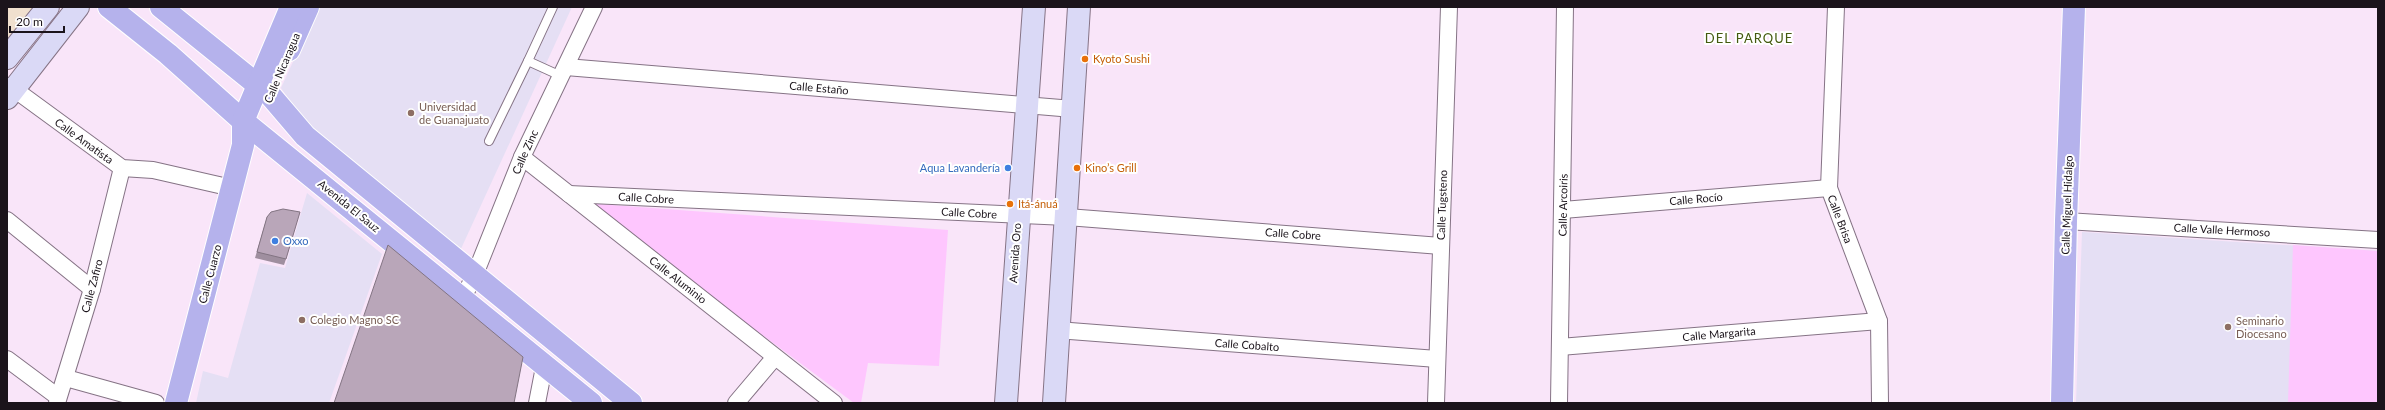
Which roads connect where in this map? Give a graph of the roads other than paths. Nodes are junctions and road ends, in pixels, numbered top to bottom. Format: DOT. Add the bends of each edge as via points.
graph roads {
  1 [pos="48,7"];
  2 [pos="78,7"];
  3 [pos="109,7"];
  4 [pos="161,7"];
  5 [pos="291,7"];
  6 [pos="308,7"];
  7 [pos="553,7"];
  8 [pos="594,7"];
  9 [pos="1034,7"];
  10 [pos="1079,7"];
  11 [pos="1448,7"];
  12 [pos="1565,7"];
  13 [pos="1836,7"];
  14 [pos="2074,7"];
  15 [pos="7,58"];
  16 [pos="528,62"];
  17 [pos="563,71"];
  18 [pos="9,91"];
  19 [pos="265,91"];
  20 [pos="1026,105"];
  21 [pos="1073,108"];
  22 [pos="247,132"];
  23 [pos="490,141"];
  24 [pos="522,157"];
  25 [pos="122,168"];
  26 [pos="232,188"];
  27 [pos="1829,188"];
  28 [pos="569,194"];
  29 [pos="1563,210"];
  30 [pos="1018,215"];
  31 [pos="1067,217"];
  32 [pos="7,220"];
  33 [pos="2066,221"];
  34 [pos="2378,240"];
  35 [pos="1441,246"];
  36 [pos="474,276"];
  37 [pos="92,289"];
  38 [pos="462,299"];
  39 [pos="1879,322"];
  40 [pos="1058,330"];
  41 [pos="1560,347"];
  42 [pos="775,357"];
  43 [pos="7,359"];
  44 [pos="1437,360"];
  45 [pos="544,367"];
  46 [pos="66,378"];
  47 [pos="58,400"];
  48 [pos="156,403"];
  49 [pos="176,403"];
  50 [pos="537,403"];
  51 [pos="591,403"];
  52 [pos="631,403"];
  53 [pos="736,403"];
  54 [pos="834,403"];
  55 [pos="1006,403"];
  56 [pos="1054,403"];
  57 [pos="1436,403"];
  58 [pos="1559,403"];
  59 [pos="1880,403"];
  60 [pos="2062,403"];
  1 -- 15 [label="main road"];
  2 -- 18 [label="main road"];
  3 -- 22 [label="main road, Avenida El Sauz" via="168,54"];
  4 -- 19 [label="main road"];
  5 -- 19 [label="main road, Calle Nicaragua"];
  6 -- 19 [label="main road, Calle Nicaragua" via="279,71"];
  7 -- 16 [label="lane"];
  8 -- 17 [label="street, Calle Zinc"];
  9 -- 20 [label="main road, Avenida Oro"];
  10 -- 21 [label="main road"];
  11 -- 35 [label="street, Calle Tugsteno"];
  12 -- 29 [label="street, Calle Arcoiris"];
  13 -- 27 [label="street, Calle Brisa"];
  14 -- 33 [label="main road, Calle Miguel Hidalgo"];
  16 -- 17 [label="lane"];
  16 -- 23 [label="lane"];
  17 -- 20 [label="street, Calle Estaño"];
  17 -- 24 [label="street, Calle Zinc"];
  18 -- 25 [label="street, Calle Amatista"];
  19 -- 22 [label="main road, Calle Nicaragua"];
  19 -- 36 [label="main road" via="305,136"];
  20 -- 21 [label="street, Calle Estaño"];
  20 -- 30 [label="main road, Avenida Oro"];
  21 -- 31 [label="main road"];
  22 -- 26 [label="main road, Calle Cuarzo"];
  22 -- 38 [label="main road, Avenida El Sauz"];
  24 -- 28 [label="street, Calle Aluminio"];
  24 -- 36 [label="street, Calle Zinc"];
  25 -- 26 [label="street, Calle Amatista" via="153,170"];
  25 -- 37 [label="street, Calle Zafiro"];
  26 -- 49 [label="main road, Calle Cuarzo"];
  27 -- 29 [label="street, Calle Rocío"];
  27 -- 39 [label="street, Calle Brisa"];
  28 -- 30 [label="street, Calle Cobre"];
  28 -- 42 [label="street, Calle Aluminio"];
  29 -- 41 [label="street, Calle Arcoiris"];
  30 -- 31 [label="street, Calle Cobre"];
  30 -- 55 [label="main road, Avenida Oro"];
  31 -- 35 [label="street, Calle Cobre"];
  31 -- 40 [label="main road"];
  32 -- 37 [label="street"];
  33 -- 34 [label="street, Calle Valle Hermoso"];
  33 -- 60 [label="main road, Calle Miguel Hidalgo"];
  35 -- 44 [label="street, Calle Tugsteno"];
  36 -- 38 [label="street, Calle Zinc"];
  36 -- 52 [label="main road"];
  37 -- 46 [label="street, Calle Zafiro"];
  38 -- 45 [label="main road, Avenida El Sauz"];
  39 -- 41 [label="street, Calle Margarita"];
  39 -- 59 [label="street, Calle Brisa"];
  40 -- 44 [label="street, Calle Cobalto"];
  40 -- 56 [label="main road"];
  41 -- 58 [label="street, Calle Arcoiris"];
  42 -- 53 [label="street"];
  42 -- 54 [label="street, Calle Aluminio"];
  43 -- 47 [label="street"];
  44 -- 57 [label="street, Calle Tugsteno"];
  45 -- 50 [label="street"];
  45 -- 51 [label="main road, Avenida El Sauz"];
  46 -- 47 [label="street, Calle Zafiro"];
  46 -- 48 [label="street"];
}
